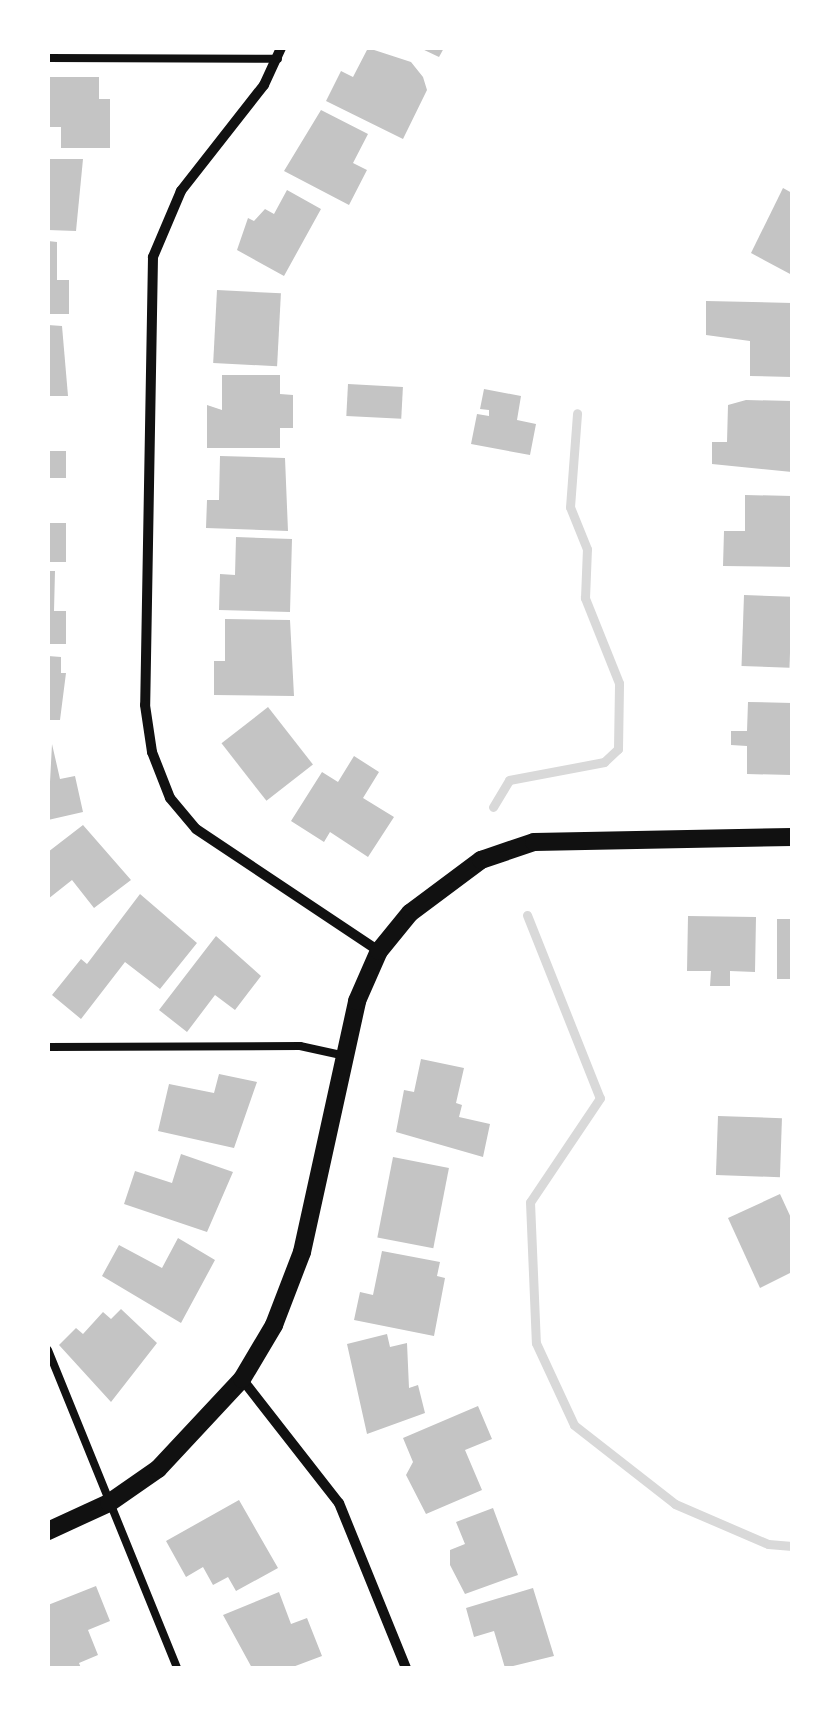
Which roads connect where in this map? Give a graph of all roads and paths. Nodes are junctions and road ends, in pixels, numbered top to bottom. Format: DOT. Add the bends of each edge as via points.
graph roads {
  1 [pos="279,53"];
  2 [pos="48,58"];
  3 [pos="792,837"];
  4 [pos="378,952"];
  5 [pos="48,1047"];
  6 [pos="342,1054"];
  7 [pos="48,1350"];
  8 [pos="242,1380"];
  9 [pos="109,1503"];
  10 [pos="48,1531"];
  11 [pos="177,1668"];
  12 [pos="406,1668"];
  1 -- 2 [label="lane"];
  1 -- 4 [label="street" via="241,118 182,192 153,256 145,705 152,752 170,798 196,829"];
  3 -- 4 [label="street" via="534,842 481,860 443,883"];
  4 -- 6 [label="street"];
  5 -- 6 [label="lane" via="300,1046"];
  6 -- 8 [label="street" via="302,1252 274,1325"];
  7 -- 9 [label="lane"];
  8 -- 9 [label="street" via="204,1426"];
  8 -- 12 [label="street" via="339,1503"];
  9 -- 10 [label="street"];
  9 -- 11 [label="lane"];
}
